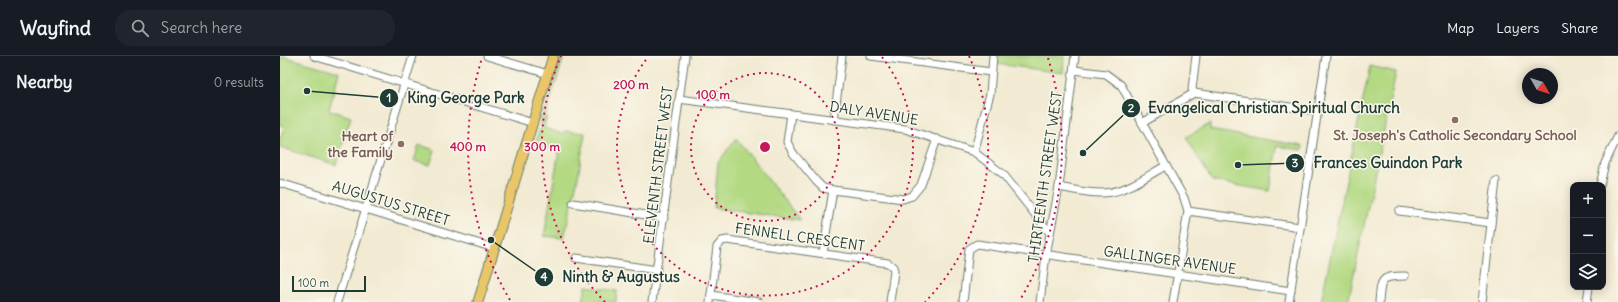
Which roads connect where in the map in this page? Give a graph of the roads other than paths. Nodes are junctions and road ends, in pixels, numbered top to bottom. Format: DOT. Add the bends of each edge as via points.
graph roads {
  1 [pos="314,56"];
  2 [pos="413,56"];
  3 [pos="487,56"];
  4 [pos="553,56"];
  5 [pos="685,56"];
  6 [pos="842,56"];
  7 [pos="871,56"];
  8 [pos="993,56"];
  9 [pos="1075,56"];
  10 [pos="1196,56"];
  11 [pos="1326,56"];
  12 [pos="1074,70"];
  13 [pos="991,72"];
  14 [pos="548,74"];
  15 [pos="404,84"];
  16 [pos="1194,93"];
  17 [pos="679,99"];
  18 [pos="1317,111"];
  19 [pos="791,114"];
  20 [pos="834,120"];
  21 [pos="533,123"];
  22 [pos="1142,123"];
  23 [pos="1618,136"];
  24 [pos="937,139"];
  25 [pos="974,152"];
  26 [pos="1166,166"];
  27 [pos="1496,182"];
  28 [pos="1601,182"];
  29 [pos="280,183"];
  30 [pos="1058,187"];
  31 [pos="832,190"];
  32 [pos="573,203"];
  33 [pos="366,208"];
  34 [pos="1188,211"];
  35 [pos="1399,211"];
  36 [pos="664,218"];
  37 [pos="1491,223"];
  38 [pos="1300,227"];
  39 [pos="1050,233"];
  40 [pos="494,248"];
  41 [pos="823,253"];
  42 [pos="1046,255"];
  43 [pos="576,258"];
  44 [pos="657,270"];
  45 [pos="1178,274"];
  46 [pos="1405,276"];
  47 [pos="1589,290"];
  48 [pos="1291,291"];
  49 [pos="711,298"];
  50 [pos="337,302"];
  51 [pos="478,302"];
  52 [pos="652,302"];
  53 [pos="759,302"];
  54 [pos="890,302"];
  55 [pos="963,302"];
  56 [pos="1040,302"];
  57 [pos="1173,302"];
  58 [pos="1289,302"];
  59 [pos="1379,302"];
  60 [pos="1482,302"];
  61 [pos="1587,302"];
  1 -- 15 [label="street"];
  2 -- 15 [label="street"];
  3 -- 14 [label="street"];
  4 -- 14 [label="main road"];
  5 -- 17 [label="street, ELEVENTH STREET WEST"];
  6 -- 20 [label="street"];
  7 -- 13 [label="street"];
  8 -- 13 [label="street"];
  9 -- 12 [label="street, THIRTEENTH STREET WEST"];
  10 -- 16 [label="street" via="1192,89"];
  11 -- 18 [label="street"];
  12 -- 22 [label="street" via="1106,74 1121,85"];
  12 -- 30 [label="street, THIRTEENTH STREET WEST"];
  13 -- 25 [label="street" via="990,94"];
  14 -- 21 [label="main road"];
  15 -- 21 [label="street"];
  15 -- 33 [label="street"];
  16 -- 18 [label="street"];
  16 -- 22 [label="street"];
  17 -- 19 [label="street, DALY AVENUE"];
  17 -- 36 [label="street, ELEVENTH STREET WEST"];
  18 -- 38 [label="street"];
  19 -- 20 [label="street, DALY AVENUE"];
  19 -- 31 [label="street" via="787,142 816,181 823,188"];
  20 -- 24 [label="street, DALY AVENUE" via="905,129"];
  21 -- 40 [label="main road"];
  22 -- 26 [label="street"];
  23 -- 28 [label="street" via="1605,163"];
  24 -- 25 [label="street, DALY AVENUE"];
  24 -- 31 [label="street" via="921,185 912,196 903,199"];
  25 -- 39 [label="street, DALY AVENUE" via="1003,174"];
  26 -- 30 [label="street" via="1133,185 1112,192 1101,193"];
  26 -- 34 [label="street" via="1184,198"];
  27 -- 37 [label="street"];
  29 -- 33 [label="street, AUGUSTUS STREET"];
  30 -- 39 [label="street, THIRTEENTH STREET WEST"];
  31 -- 41 [label="street"];
  32 -- 36 [label="street"];
  33 -- 40 [label="street, AUGUSTUS STREET"];
  33 -- 50 [label="street"];
  34 -- 38 [label="street"];
  34 -- 45 [label="street"];
  35 -- 37 [label="street"];
  36 -- 44 [label="street, ELEVENTH STREET WEST"];
  37 -- 60 [label="street"];
  38 -- 48 [label="street"];
  39 -- 42 [label="street, THIRTEENTH STREET WEST"];
  40 -- 51 [label="main road"];
  41 -- 49 [label="street, FENNELL CRESCENT" via="727,240 722,242 717,247"];
  41 -- 54 [label="street, FENNELL CRESCENT" via="891,264 894,271"];
  42 -- 45 [label="street, GALLINGER AVENUE"];
  42 -- 55 [label="street, GALLINGER AVENUE" via="977,244 969,249"];
  42 -- 56 [label="street, THIRTEENTH STREET WEST"];
  43 -- 44 [label="street"];
  44 -- 52 [label="street, ELEVENTH STREET WEST"];
  45 -- 48 [label="street, GALLINGER AVENUE"];
  45 -- 57 [label="street"];
  46 -- 59 [label="street" via="1384,278"];
  47 -- 61 [label="street"];
  48 -- 58 [label="street"];
  49 -- 53 [label="street, FENNELL CRESCENT"];
}
